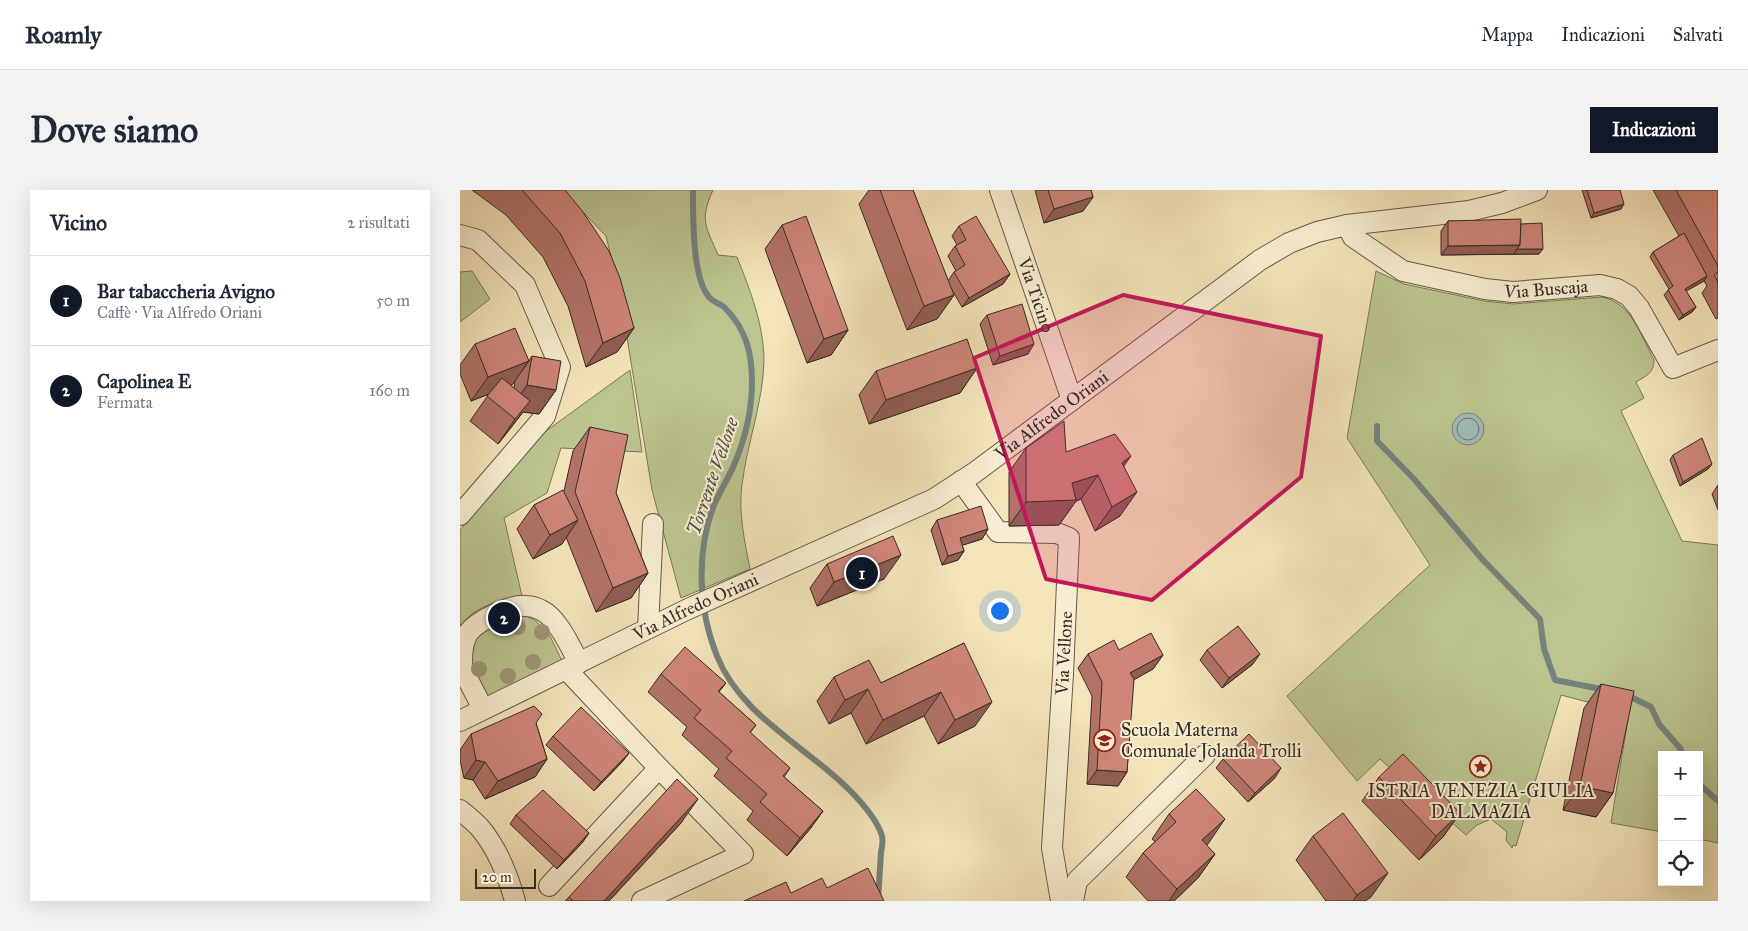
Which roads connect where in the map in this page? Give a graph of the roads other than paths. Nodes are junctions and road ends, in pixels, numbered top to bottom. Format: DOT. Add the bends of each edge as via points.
graph roads {
  1 [pos="1000,190"];
  2 [pos="1537,190"];
  3 [pos="1347,225"];
  4 [pos="460,235"];
  5 [pos="1718,350"];
  6 [pos="1072,400"];
  7 [pos="961,481"];
  8 [pos="460,515"];
  9 [pos="654,524"];
  10 [pos="648,628"];
  11 [pos="461,666"];
  12 [pos="572,666"];
  13 [pos="483,709"];
  14 [pos="460,720"];
  15 [pos="1205,755"];
  16 [pos="659,768"];
  17 [pos="460,810"];
  18 [pos="549,886"];
  19 [pos="514,901"];
  20 [pos="642,901"];
  21 [pos="1061,901"];
  22 [pos="1073,901"];
  1 -- 6 [label="street, Via Ticino"];
  2 -- 3 [label="street, Via Alfredo Oriani" via="1469,211"];
  3 -- 5 [label="street, Via Buscaja" via="1353,237 1403,271 1513,292 1600,286 1617,289 1629,296 1639,308 1673,368"];
  3 -- 6 [label="street, Via Alfredo Oriani" via="1289,243 1260,260"];
  4 -- 8 [label="street" via="478,240 525,284 560,367 546,416"];
  6 -- 7 [label="street, Via Alfredo Oriani"];
  7 -- 10 [label="street, Via Alfredo Oriani" via="934,499"];
  7 -- 21 [label="street, Via Vellone" via="998,532 1058,533 1069,538 1052,848"];
  9 -- 10 [label="street"];
  10 -- 12 [label="street, Via Alfredo Oriani"];
  11 -- 12 [label="street" via="467,634 478,622 525,605 543,611 561,629"];
  11 -- 13 [label="street"];
  12 -- 13 [label="street, Via Alfredo Oriani"];
  12 -- 16 [label="street"];
  13 -- 14 [label="street, Via Alfredo Oriani"];
  15 -- 22 [label="street" via="1077,881"];
  16 -- 18 [label="street"];
  16 -- 20 [label="street" via="743,854"];
  17 -- 19 [label="street" via="480,828 500,859 510,881"];
}
